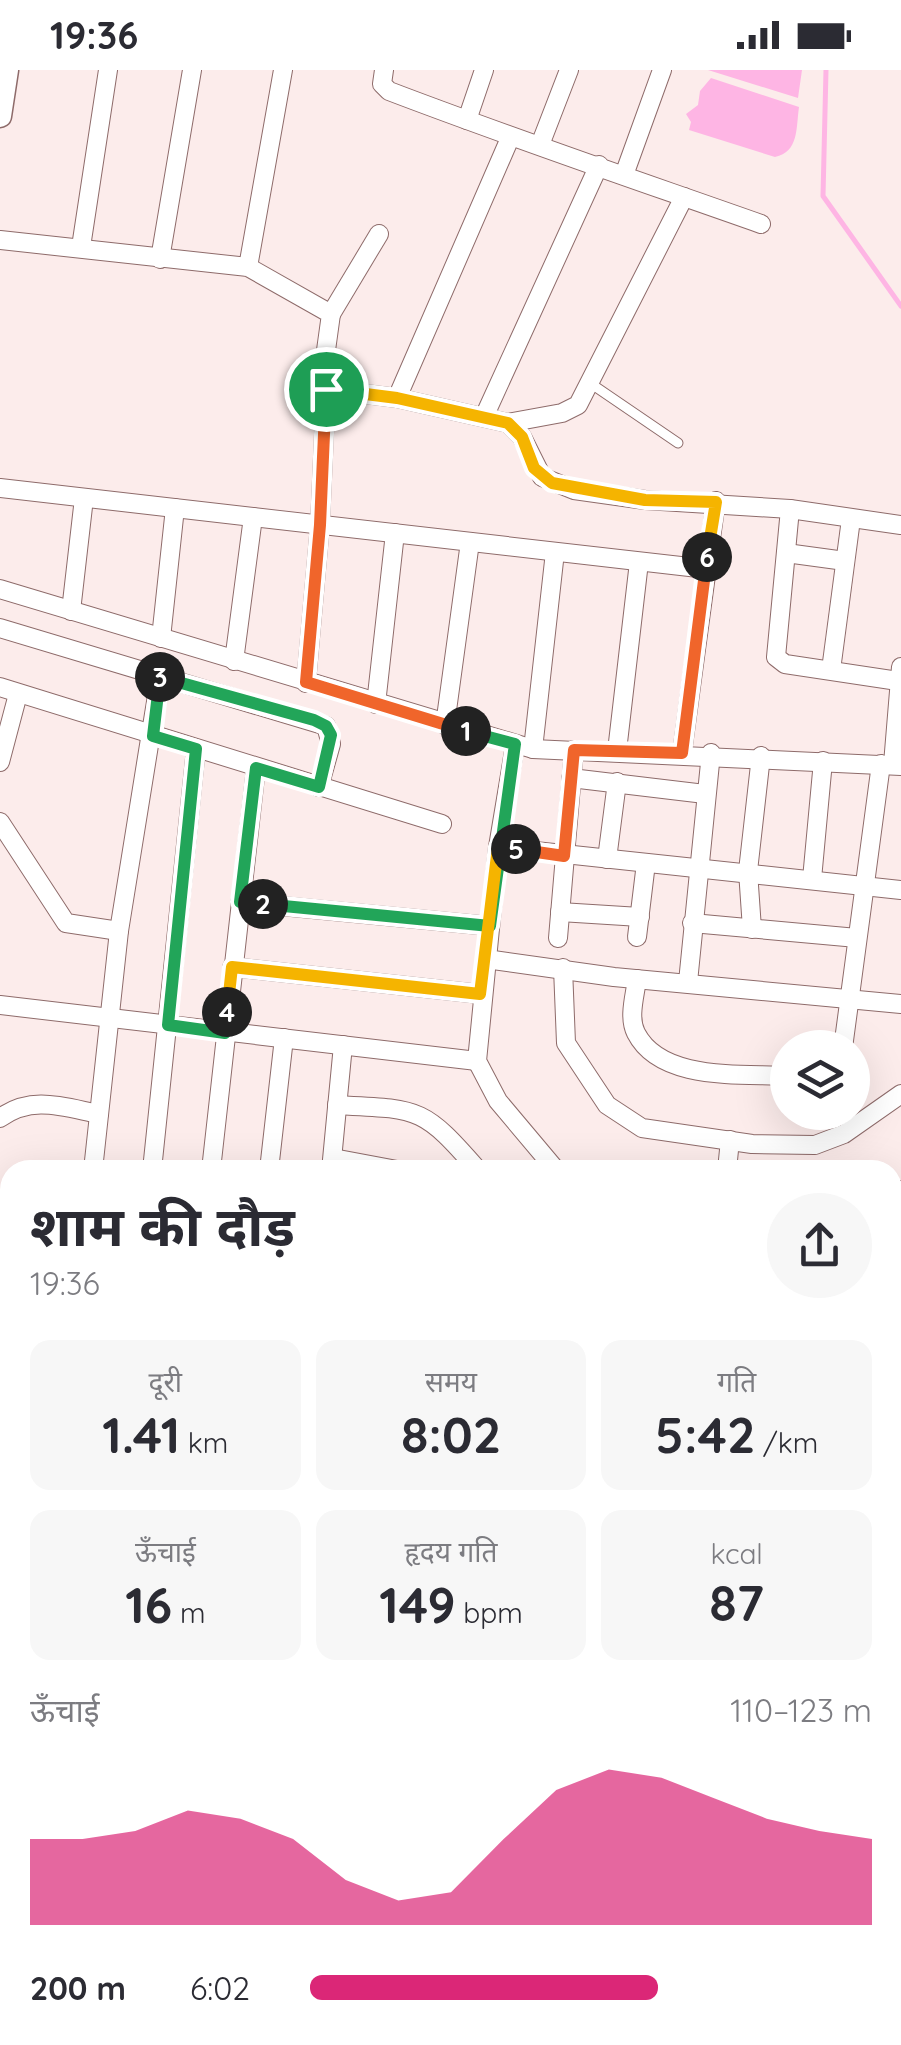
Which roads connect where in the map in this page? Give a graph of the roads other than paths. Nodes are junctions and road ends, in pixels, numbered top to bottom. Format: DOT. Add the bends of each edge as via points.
graph roads {
  1 [pos="7,70"];
  2 [pos="108,70"];
  3 [pos="192,70"];
  4 [pos="283,70"];
  5 [pos="384,70"];
  6 [pos="484,70"];
  7 [pos="569,70"];
  8 [pos="662,70"];
  9 [pos="0,116"];
  10 [pos="467,120"];
  11 [pos="510,138"];
  12 [pos="540,146"];
  13 [pos="598,165"];
  14 [pos="624,175"];
  15 [pos="684,197"];
  16 [pos="761,224"];
  17 [pos="379,234"];
  18 [pos="0,240"];
  19 [pos="82,246"];
  20 [pos="160,259"];
  21 [pos="248,267"];
  22 [pos="332,314"];
  23 [pos="590,383"];
  24 [pos="326,389"];
  25 [pos="397,398"];
  26 [pos="484,417"];
  27 [pos="508,423"];
  28 [pos="678,443"];
  29 [pos="0,488"];
  30 [pos="84,498"];
  31 [pos="716,502"];
  32 [pos="175,508"];
  33 [pos="790,508"];
  34 [pos="253,517"];
  35 [pos="851,518"];
  36 [pos="320,525"];
  37 [pos="901,526"];
  38 [pos="395,533"];
  39 [pos="470,542"];
  40 [pos="555,552"];
  41 [pos="786,553"];
  42 [pos="846,561"];
  43 [pos="639,562"];
  44 [pos="707,569"];
  45 [pos="0,590"];
  46 [pos="71,611"];
  47 [pos="0,628"];
  48 [pos="161,638"];
  49 [pos="234,661"];
  50 [pos="831,670"];
  51 [pos="900,674"];
  52 [pos="160,676"];
  53 [pos="306,682"];
  54 [pos="0,687"];
  55 [pos="18,694"];
  56 [pos="376,704"];
  57 [pos="444,725"];
  58 [pos="153,736"];
  59 [pos="524,747"];
  60 [pos="196,749"];
  61 [pos="574,750"];
  62 [pos="617,751"];
  63 [pos="682,753"];
  64 [pos="712,753"];
  65 [pos="761,756"];
  66 [pos="822,761"];
  67 [pos="0,762"];
  68 [pos="892,765"];
  69 [pos="256,768"];
  70 [pos="572,778"];
  71 [pos="617,782"];
  72 [pos="319,787"];
  73 [pos="705,794"];
  74 [pos="0,822"];
  75 [pos="442,824"];
  76 [pos="498,847"];
  77 [pos="564,856"];
  78 [pos="607,860"];
  79 [pos="646,862"];
  80 [pos="698,865"];
  81 [pos="748,870"];
  82 [pos="812,879"];
  83 [pos="863,888"];
  84 [pos="901,890"];
  85 [pos="240,902"];
  86 [pos="560,912"];
  87 [pos="640,917"];
  88 [pos="692,923"];
  89 [pos="490,926"];
  90 [pos="752,928"];
  91 [pos="118,931"];
  92 [pos="638,937"];
  93 [pos="558,938"];
  94 [pos="857,938"];
  95 [pos="486,959"];
  96 [pos="232,967"];
  97 [pos="564,968"];
  98 [pos="638,980"];
  99 [pos="688,982"];
  100 [pos="480,994"];
  101 [pos="852,999"];
  102 [pos="1,1002"];
  103 [pos="901,1004"];
  104 [pos="110,1018"];
  105 [pos="168,1025"];
  106 [pos="846,1030"];
  107 [pos="225,1033"];
  108 [pos="284,1038"];
  109 [pos="342,1045"];
  110 [pos="477,1061"];
  111 [pos="770,1075"];
  112 [pos="901,1094"];
  113 [pos="337,1106"];
  114 [pos="99,1114"];
  115 [pos="0,1118"];
  116 [pos="730,1140"];
  117 [pos="94,1160"];
  118 [pos="153,1160"];
  119 [pos="213,1160"];
  120 [pos="270,1160"];
  121 [pos="332,1160"];
  122 [pos="469,1160"];
  123 [pos="548,1160"];
  124 [pos="727,1160"];
  1 -- 9 [label="street"];
  2 -- 19 [label="street"];
  3 -- 20 [label="street"];
  4 -- 21 [label="street"];
  5 -- 10 [label="street" via="382,84 389,90"];
  6 -- 10 [label="street"];
  7 -- 12 [label="street"];
  8 -- 14 [label="street"];
  10 -- 11 [label="street"];
  11 -- 12 [label="street"];
  11 -- 25 [label="street"];
  12 -- 13 [label="street"];
  13 -- 14 [label="street"];
  13 -- 26 [label="street"];
  14 -- 15 [label="street"];
  15 -- 16 [label="street"];
  15 -- 23 [label="street"];
  17 -- 22 [label="street"];
  18 -- 19 [label="street"];
  19 -- 20 [label="street"];
  20 -- 21 [label="street"];
  21 -- 22 [label="street"];
  22 -- 24 [label="street" via="322,372"];
  23 -- 27 [label="street" via="572,410"];
  23 -- 28 [label="lane"];
  24 -- 25 [label="street"];
  24 -- 36 [label="street"];
  25 -- 26 [label="street"];
  26 -- 27 [label="street"];
  27 -- 31 [label="street" via="522,437 534,468 552,483 645,500"];
  29 -- 30 [label="street"];
  30 -- 32 [label="street"];
  30 -- 46 [label="street"];
  31 -- 33 [label="street"];
  31 -- 44 [label="street"];
  32 -- 34 [label="street"];
  32 -- 48 [label="street"];
  33 -- 35 [label="street"];
  33 -- 41 [label="street"];
  34 -- 36 [label="street"];
  34 -- 49 [label="street"];
  35 -- 37 [label="street"];
  35 -- 42 [label="street"];
  36 -- 38 [label="street"];
  36 -- 53 [label="street"];
  38 -- 39 [label="street"];
  38 -- 56 [label="street"];
  39 -- 40 [label="street"];
  39 -- 57 [label="street"];
  40 -- 43 [label="street"];
  40 -- 59 [label="street"];
  41 -- 42 [label="street"];
  41 -- 50 [label="street" via="776,657"];
  42 -- 50 [label="street"];
  43 -- 44 [label="street"];
  43 -- 62 [label="street"];
  44 -- 63 [label="street"];
  45 -- 46 [label="street"];
  46 -- 48 [label="street"];
  47 -- 52 [label="street"];
  48 -- 49 [label="street"];
  49 -- 53 [label="street"];
  50 -- 51 [label="street"];
  51 -- 68 [label="street"];
  52 -- 58 [label="street"];
  52 -- 72 [label="street" via="326,726 331,744"];
  53 -- 56 [label="street"];
  54 -- 55 [label="street"];
  55 -- 58 [label="street"];
  55 -- 67 [label="street"];
  56 -- 57 [label="street"];
  57 -- 59 [label="street"];
  58 -- 60 [label="street"];
  58 -- 91 [label="street"];
  59 -- 61 [label="street"];
  59 -- 76 [label="street"];
  60 -- 69 [label="street"];
  60 -- 105 [label="street"];
  61 -- 62 [label="street"];
  61 -- 70 [label="street"];
  62 -- 63 [label="street"];
  63 -- 64 [label="street"];
  64 -- 65 [label="street"];
  64 -- 73 [label="street"];
  65 -- 66 [label="street"];
  65 -- 81 [label="street"];
  66 -- 68 [label="street"];
  66 -- 82 [label="street"];
  68 -- 83 [label="street"];
  69 -- 72 [label="street"];
  69 -- 85 [label="street"];
  70 -- 71 [label="street"];
  70 -- 77 [label="street"];
  71 -- 73 [label="street"];
  71 -- 78 [label="street"];
  72 -- 75 [label="street"];
  73 -- 80 [label="street"];
  74 -- 91 [label="street" via="66,923"];
  76 -- 77 [label="street"];
  76 -- 89 [label="street"];
  77 -- 78 [label="street"];
  77 -- 86 [label="street"];
  78 -- 79 [label="street"];
  79 -- 80 [label="street"];
  79 -- 87 [label="street"];
  80 -- 81 [label="street"];
  80 -- 88 [label="street"];
  81 -- 82 [label="street"];
  81 -- 90 [label="street"];
  82 -- 83 [label="street"];
  83 -- 84 [label="street"];
  83 -- 94 [label="street"];
  85 -- 89 [label="street"];
  85 -- 96 [label="street"];
  86 -- 87 [label="street"];
  86 -- 93 [label="street"];
  87 -- 92 [label="street"];
  88 -- 90 [label="street"];
  88 -- 99 [label="street"];
  89 -- 95 [label="street"];
  90 -- 94 [label="street"];
  91 -- 104 [label="street"];
  94 -- 101 [label="street"];
  95 -- 97 [label="street"];
  95 -- 100 [label="street"];
  96 -- 100 [label="street"];
  96 -- 107 [label="street"];
  97 -- 98 [label="street"];
  97 -- 116 [label="street" via="566,1043 607,1104 642,1128"];
  98 -- 99 [label="street"];
  98 -- 111 [label="street" via="632,1016 646,1046 688,1069"];
  99 -- 101 [label="street"];
  100 -- 110 [label="street"];
  101 -- 103 [label="street"];
  101 -- 106 [label="street"];
  102 -- 104 [label="street"];
  104 -- 105 [label="street"];
  104 -- 114 [label="street"];
  105 -- 107 [label="street"];
  105 -- 118 [label="street"];
  107 -- 108 [label="street"];
  107 -- 119 [label="street"];
  108 -- 109 [label="street"];
  108 -- 120 [label="street"];
  109 -- 110 [label="street"];
  109 -- 113 [label="street"];
  110 -- 123 [label="street" via="498,1100"];
  112 -- 116 [label="street" via="829,1142"];
  113 -- 121 [label="street"];
  113 -- 122 [label="street" via="426,1115"];
  114 -- 115 [label="street" via="35,1102"];
  114 -- 117 [label="street"];
  116 -- 124 [label="street"];
}
